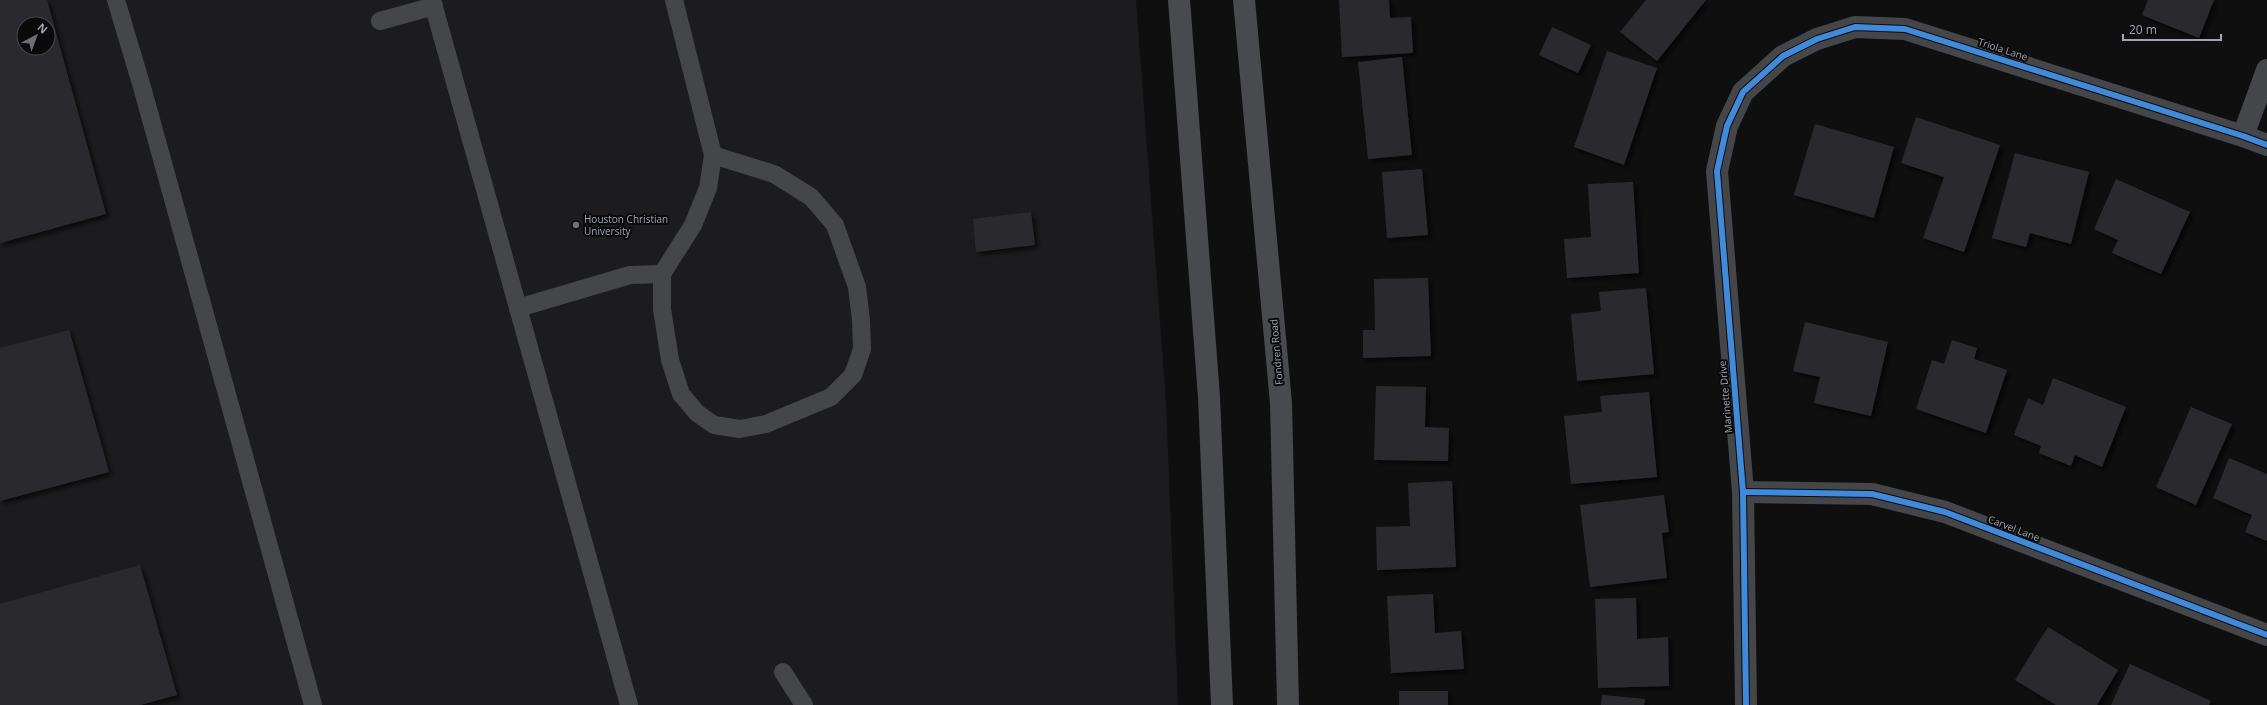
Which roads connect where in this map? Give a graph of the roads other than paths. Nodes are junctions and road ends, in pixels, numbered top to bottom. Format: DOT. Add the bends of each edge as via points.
graph roads {
  1 [pos="116,0"];
  2 [pos="674,0"];
  3 [pos="1179,0"];
  4 [pos="1244,0"];
  5 [pos="433,3"];
  6 [pos="380,21"];
  7 [pos="2267,70"];
  8 [pos="1743,92"];
  9 [pos="2244,136"];
  10 [pos="2267,145"];
  11 [pos="713,155"];
  12 [pos="662,274"];
  13 [pos="518,308"];
  14 [pos="1743,492"];
  15 [pos="2267,635"];
  16 [pos="783,672"];
  17 [pos="313,705"];
  18 [pos="629,705"];
  19 [pos="804,705"];
  20 [pos="1222,705"];
  21 [pos="1288,705"];
  22 [pos="1746,705"];
  1 -- 17 [label="lane"];
  2 -- 11 [label="lane"];
  3 -- 20 [label="main road" via="1209,397"];
  4 -- 21 [label="main road, Fondren Road" via="1281,403"];
  5 -- 6 [label="lane"];
  5 -- 13 [label="lane"];
  7 -- 9 [label="street"];
  8 -- 9 [label="street, Triola Lane" via="1783,56 1817,39 1855,27 1905,29"];
  8 -- 14 [label="street, Marinette Drive" via="1727,126 1717,171"];
  9 -- 10 [label="street, Triola Lane"];
  11 -- 12 [label="lane" via="708,188 693,225"];
  11 -- 12 [label="lane" via="774,174 811,197 835,225 857,287 861,320 862,349 853,375 831,397 766,424 740,429 714,425 697,413 681,394 670,360 662,309"];
  12 -- 13 [label="lane" via="630,275"];
  13 -- 18 [label="lane"];
  14 -- 15 [label="street, Carvel Lane" via="1872,494 1945,512"];
  14 -- 22 [label="street, Marinette Drive"];
  16 -- 19 [label="lane"];
}
